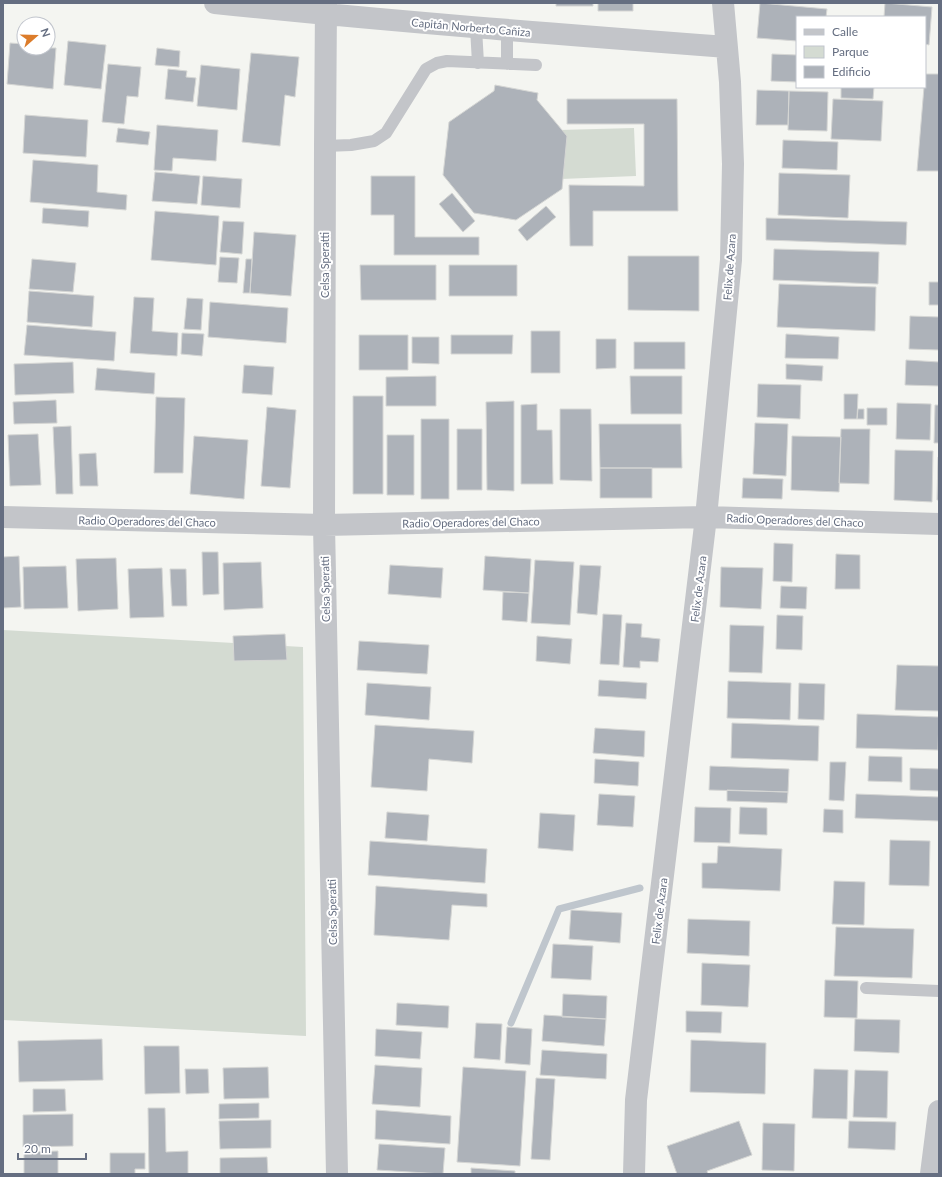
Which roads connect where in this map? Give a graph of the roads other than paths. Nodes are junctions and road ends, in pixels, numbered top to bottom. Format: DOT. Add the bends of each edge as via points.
graph roads {
  1 [pos="215,3"];
  2 [pos="724,3"];
  3 [pos="326,9"];
  4 [pos="476,28"];
  5 [pos="508,30"];
  6 [pos="727,47"];
  7 [pos="478,63"];
  8 [pos="507,64"];
  9 [pos="536,65"];
  10 [pos="325,146"];
  11 [pos="3,517"];
  12 [pos="706,517"];
  13 [pos="939,524"];
  14 [pos="324,525"];
  15 [pos="866,988"];
  16 [pos="939,991"];
  17 [pos="939,1111"];
  18 [pos="337,1174"];
  19 [pos="634,1174"];
  20 [pos="931,1174"];
  1 -- 3 [label="street, Capitán Norberto Cañiza"];
  2 -- 6 [label="street, Felix de Azara"];
  3 -- 4 [label="street, Capitán Norberto Cañiza"];
  3 -- 10 [label="street, Celsa Speratti"];
  4 -- 5 [label="street, Capitán Norberto Cañiza"];
  4 -- 7 [label="lane"];
  5 -- 6 [label="street, Capitán Norberto Cañiza"];
  5 -- 8 [label="lane"];
  6 -- 12 [label="street, Felix de Azara" via="733,164 731,260"];
  7 -- 8 [label="lane"];
  7 -- 10 [label="lane" via="447,61 426,69 386,132 374,142"];
  8 -- 9 [label="lane"];
  10 -- 14 [label="street, Celsa Speratti"];
  11 -- 14 [label="street, Radio Operadores del Chaco"];
  12 -- 13 [label="street, Radio Operadores del Chaco"];
  12 -- 14 [label="street, Radio Operadores del Chaco"];
  12 -- 19 [label="street, Felix de Azara" via="636,1100"];
  14 -- 18 [label="street, Celsa Speratti"];
  15 -- 16 [label="lane"];
  17 -- 20 [label="street"];
}
